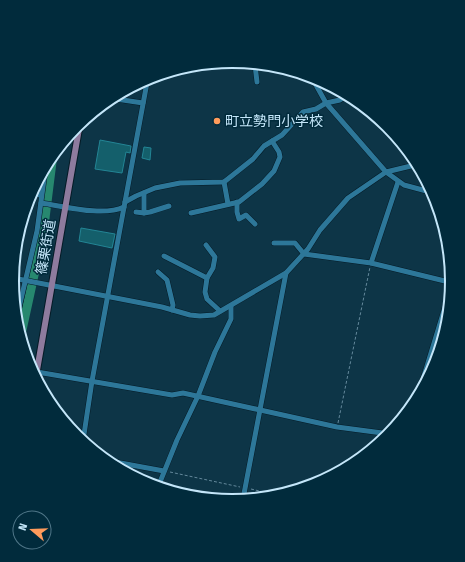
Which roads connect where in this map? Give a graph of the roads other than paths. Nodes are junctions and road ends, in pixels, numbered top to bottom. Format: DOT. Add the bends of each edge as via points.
graph roads {
  1 [pos="255,69"];
  2 [pos="257,82"];
  3 [pos="316,85"];
  4 [pos="146,86"];
  5 [pos="343,98"];
  6 [pos="120,100"];
  7 [pos="143,103"];
  8 [pos="326,103"];
  9 [pos="78,134"];
  10 [pos="272,141"];
  11 [pos="412,166"];
  12 [pos="386,172"];
  13 [pos="224,182"];
  14 [pos="398,182"];
  15 [pos="43,183"];
  16 [pos="426,191"];
  17 [pos="144,193"];
  18 [pos="37,195"];
  19 [pos="41,195"];
  20 [pos="237,202"];
  21 [pos="40,203"];
  22 [pos="228,204"];
  23 [pos="124,205"];
  24 [pos="169,206"];
  25 [pos="66,207"];
  26 [pos="136,212"];
  27 [pos="144,213"];
  28 [pos="191,214"];
  29 [pos="255,224"];
  30 [pos="274,243"];
  31 [pos="206,246"];
  32 [pos="304,254"];
  33 [pos="164,256"];
  34 [pos="371,263"];
  35 [pos="158,272"];
  36 [pos="286,273"];
  37 [pos="207,278"];
  38 [pos="19,279"];
  39 [pos="26,280"];
  40 [pos="446,280"];
  41 [pos="52,286"];
  42 [pos="109,297"];
  43 [pos="20,303"];
  44 [pos="231,306"];
  45 [pos="172,310"];
  46 [pos="220,311"];
  47 [pos="443,313"];
  48 [pos="37,367"];
  49 [pos="425,373"];
  50 [pos="41,375"];
  51 [pos="92,381"];
  52 [pos="198,396"];
  53 [pos="259,410"];
  54 [pos="382,433"];
  55 [pos="84,434"];
  56 [pos="121,463"];
  57 [pos="164,471"];
  58 [pos="160,481"];
  59 [pos="244,494"];
  1 -- 2 [label="street"];
  3 -- 8 [label="street"];
  4 -- 7 [label="street"];
  5 -- 8 [label="street"];
  6 -- 7 [label="street"];
  7 -- 23 [label="street"];
  8 -- 10 [label="street" via="303,112 282,136"];
  8 -- 12 [label="street"];
  9 -- 25 [label="main road, 篠栗街道"];
  10 -- 13 [label="street"];
  10 -- 20 [label="street" via="280,157 274,171 262,184"];
  11 -- 12 [label="street"];
  12 -- 14 [label="street"];
  12 -- 32 [label="street" via="348,198 320,230"];
  13 -- 17 [label="street" via="180,183"];
  13 -- 22 [label="street"];
  14 -- 16 [label="street"];
  14 -- 34 [label="street"];
  15 -- 19 [label="street"];
  17 -- 23 [label="street"];
  17 -- 27 [label="street"];
  18 -- 19 [label="street"];
  19 -- 21 [label="street"];
  20 -- 22 [label="street"];
  20 -- 29 [label="street" via="239,219 246,215"];
  21 -- 25 [label="street"];
  21 -- 39 [label="street" via="37,231"];
  22 -- 28 [label="street"];
  23 -- 25 [label="street" via="116,211 99,212"];
  23 -- 42 [label="street"];
  24 -- 27 [label="street"];
  25 -- 41 [label="main road, 篠栗街道"];
  26 -- 27 [label="street"];
  30 -- 32 [label="street" via="295,244"];
  31 -- 37 [label="street" via="215,257 213,268"];
  32 -- 34 [label="street"];
  32 -- 36 [label="street"];
  33 -- 37 [label="street"];
  34 -- 40 [label="street"];
  35 -- 45 [label="street" via="167,280"];
  36 -- 44 [label="street"];
  36 -- 53 [label="street"];
  37 -- 46 [label="street" via="207,299"];
  38 -- 39 [label="street"];
  39 -- 41 [label="street"];
  39 -- 43 [label="street"];
  41 -- 42 [label="street"];
  41 -- 48 [label="main road, 篠栗街道"];
  42 -- 45 [label="street"];
  42 -- 51 [label="street"];
  44 -- 46 [label="street"];
  44 -- 52 [label="street" via="231,319"];
  45 -- 46 [label="street" via="200,316 214,315"];
  47 -- 49 [label="street"];
  50 -- 51 [label="street"];
  51 -- 52 [label="street" via="172,395 183,393"];
  51 -- 55 [label="street"];
  52 -- 53 [label="street"];
  52 -- 57 [label="street"];
  53 -- 54 [label="street" via="337,427"];
  53 -- 59 [label="street"];
  56 -- 57 [label="street"];
  57 -- 58 [label="street"];
}
